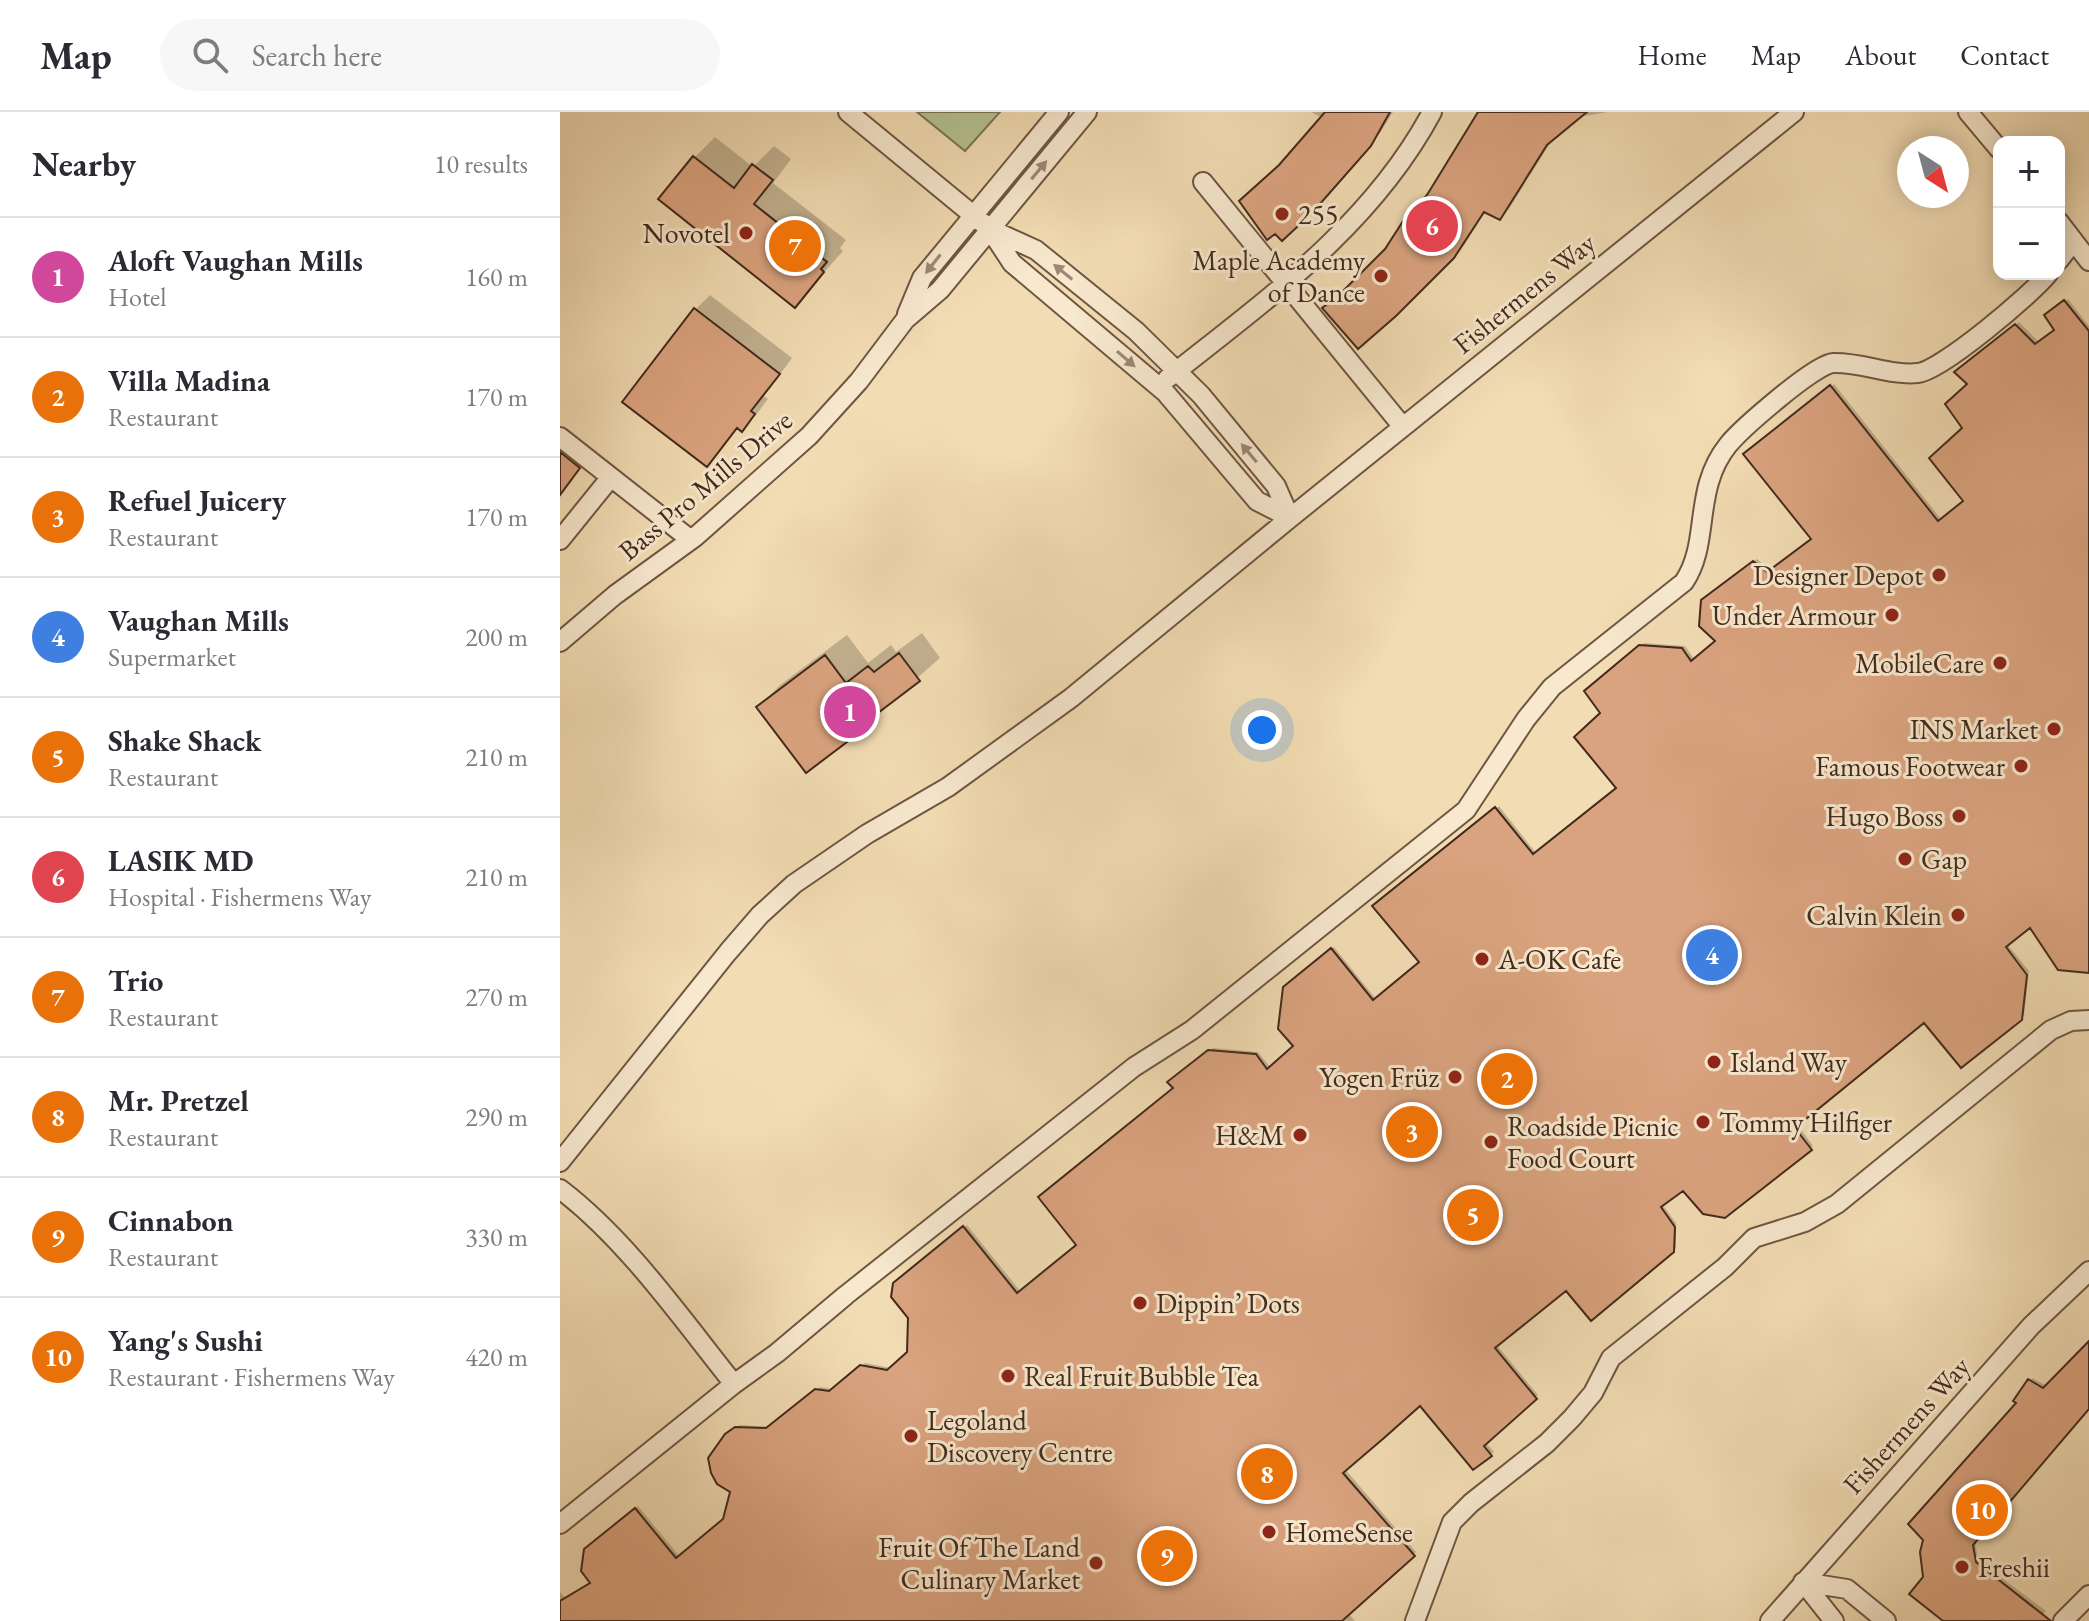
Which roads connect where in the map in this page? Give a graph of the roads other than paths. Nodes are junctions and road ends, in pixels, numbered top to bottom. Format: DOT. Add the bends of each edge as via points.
graph roads {
  1 [pos="848,112"];
  2 [pos="1059,112"];
  3 [pos="1087,112"];
  4 [pos="1432,112"];
  5 [pos="1794,112"];
  6 [pos="1968,112"];
  7 [pos="1993,142"];
  8 [pos="1203,182"];
  9 [pos="972,215"];
  10 [pos="990,229"];
  11 [pos="2065,231"];
  12 [pos="2073,242"];
  13 [pos="2065,252"];
  14 [pos="2089,261"];
  15 [pos="2041,280"];
  16 [pos="1286,285"];
  17 [pos="905,320"];
  18 [pos="1177,371"];
  19 [pos="1158,386"];
  20 [pos="1403,427"];
  21 [pos="560,437"];
  22 [pos="611,477"];
  23 [pos="1290,518"];
  24 [pos="560,540"];
  25 [pos="691,540"];
  26 [pos="561,639"];
  27 [pos="2089,1020"];
  28 [pos="560,1162"];
  29 [pos="560,1189"];
  30 [pos="2089,1271"];
  31 [pos="734,1384"];
  32 [pos="560,1524"];
  33 [pos="1803,1582"];
  34 [pos="1415,1621"];
  35 [pos="1770,1621"];
  36 [pos="1834,1621"];
  37 [pos="1886,1621"];
  1 -- 9 [label="street"];
  2 -- 9 [label="street, Bass Pro Mills Drive"];
  10 -- 3 [label="street, Bass Pro Mills Drive, one-way"];
  4 -- 16 [label="street" via="1383,188"];
  5 -- 20 [label="street, Fishermens Way"];
  6 -- 7 [label="street"];
  8 -- 16 [label="street"];
  9 -- 10 [label="street"];
  9 -- 17 [label="street, Bass Pro Mills Drive, one-way" via="922,278"];
  10 -- 17 [label="street, Bass Pro Mills Drive" via="940,290"];
  18 -- 10 [label="street, one-way" via="1036,250"];
  10 -- 19 [label="street, one-way" via="1012,263"];
  11 -- 12 [label="street"];
  12 -- 13 [label="street"];
  12 -- 14 [label="street"];
  15 -- 31 [label="street" via="1930,370 1827,364 1745,427 1716,464 1703,501 1694,563 1684,582 1552,687 1466,810 1192,1030 1134,1067"];
  16 -- 18 [label="street"];
  16 -- 20 [label="street"];
  17 -- 25 [label="street, Bass Pro Mills Drive" via="809,436"];
  18 -- 19 [label="street"];
  23 -- 18 [label="street, one-way" via="1276,486"];
  19 -- 23 [label="street" via="1257,501"];
  20 -- 23 [label="street, Fishermens Way"];
  21 -- 22 [label="street"];
  22 -- 24 [label="street"];
  22 -- 25 [label="street"];
  23 -- 28 [label="street, Fishermens Way" via="1071,698 948,787 794,884 728,952"];
  25 -- 26 [label="street, Bass Pro Mills Drive"];
  27 -- 34 [label="street" via="2051,1030 1837,1204 1805,1222 1754,1238 1611,1358 1572,1418 1452,1522"];
  29 -- 31 [label="street" via="624,1250"];
  30 -- 33 [label="street, Fishermens Way" via="2031,1326"];
  31 -- 32 [label="street"];
  33 -- 35 [label="street, Fishermens Way"];
  33 -- 36 [label="street"];
  33 -- 37 [label="street" via="1847,1589"];
}
